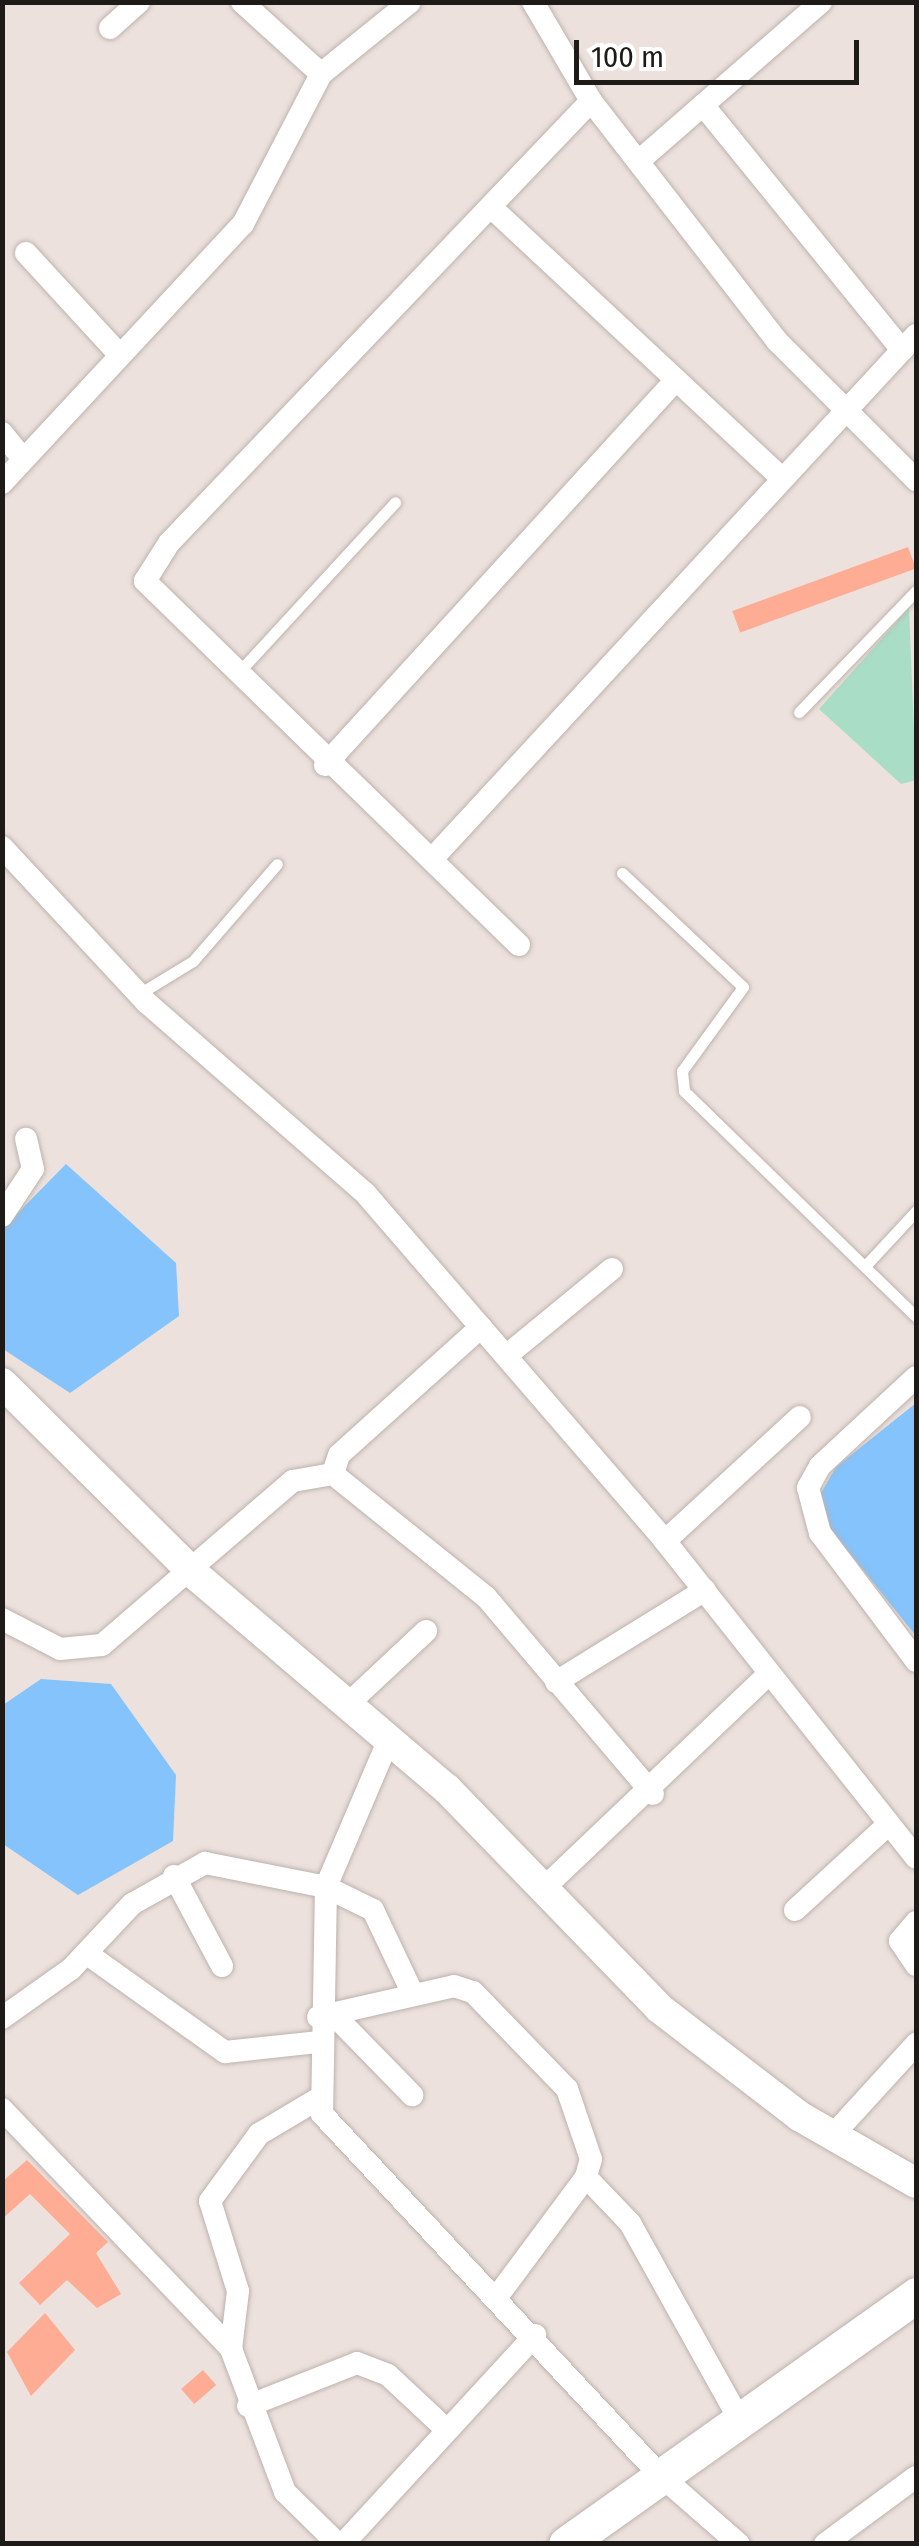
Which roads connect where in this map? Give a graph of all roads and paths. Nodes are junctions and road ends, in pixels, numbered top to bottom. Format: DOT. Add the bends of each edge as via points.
graph roads {
  1 [pos="139,2"];
  2 [pos="242,2"];
  3 [pos="410,2"];
  4 [pos="533,2"];
  5 [pos="821,2"];
  6 [pos="110,28"];
  7 [pos="321,74"];
  8 [pos="591,100"];
  9 [pos="703,105"];
  10 [pos="640,160"];
  11 [pos="492,208"];
  12 [pos="26,254"];
  13 [pos="909,342"];
  14 [pos="119,354"];
  15 [pos="674,382"];
  16 [pos="846,409"];
  17 [pos="2,433"];
  18 [pos="24,460"];
  19 [pos="780,477"];
  20 [pos="916,480"];
  21 [pos="2,483"];
  22 [pos="395,502"];
  23 [pos="916,591"];
  24 [pos="235,676"];
  25 [pos="799,712"];
  26 [pos="325,765"];
  27 [pos="2,846"];
  28 [pos="433,858"];
  29 [pos="278,864"];
  30 [pos="622,873"];
  31 [pos="520,944"];
  32 [pos="139,994"];
  33 [pos="26,1138"];
  34 [pos="916,1211"];
  35 [pos="2,1216"];
  36 [pos="866,1264"];
  37 [pos="612,1269"];
  38 [pos="916,1317"];
  39 [pos="481,1327"];
  40 [pos="506,1356"];
  41 [pos="916,1377"];
  42 [pos="2,1383"];
  43 [pos="800,1417"];
  44 [pos="333,1474"];
  45 [pos="664,1541"];
  46 [pos="193,1574"];
  47 [pos="705,1590"];
  48 [pos="2,1619"];
  49 [pos="426,1632"];
  50 [pos="916,1660"];
  51 [pos="769,1674"];
  52 [pos="556,1682"];
  53 [pos="348,1704"];
  54 [pos="389,1739"];
  55 [pos="653,1794"];
  56 [pos="889,1824"];
  57 [pos="916,1858"];
  58 [pos="174,1876"];
  59 [pos="326,1887"];
  60 [pos="544,1888"];
  61 [pos="795,1910"];
  62 [pos="916,1922"];
  63 [pos="86,1953"];
  64 [pos="916,1965"];
  65 [pos="222,1966"];
  66 [pos="412,1992"];
  67 [pos="325,2015"];
  68 [pos="2,2018"];
  69 [pos="319,2042"];
  70 [pos="914,2052"];
  71 [pos="412,2095"];
  72 [pos="318,2099"];
  73 [pos="2,2109"];
  74 [pos="832,2136"];
  75 [pos="586,2176"];
  76 [pos="916,2183"];
  77 [pos="916,2295"];
  78 [pos="498,2296"];
  79 [pos="535,2334"];
  80 [pos="231,2349"];
  81 [pos="248,2406"];
  82 [pos="739,2419"];
  83 [pos="447,2430"];
  84 [pos="661,2476"];
  85 [pos="916,2477"];
  86 [pos="340,2544"];
  87 [pos="566,2544"];
  88 [pos="739,2544"];
  89 [pos="825,2544"];
  1 -- 6 [label="street"];
  2 -- 7 [label="street"];
  3 -- 7 [label="street"];
  4 -- 8 [label="street"];
  5 -- 9 [label="street"];
  7 -- 14 [label="street" via="242,224"];
  8 -- 10 [label="street"];
  8 -- 11 [label="street"];
  9 -- 10 [label="street"];
  9 -- 13 [label="street"];
  10 -- 16 [label="street" via="777,341"];
  11 -- 15 [label="street"];
  11 -- 24 [label="street" via="150,570 150,592"];
  12 -- 14 [label="street"];
  13 -- 16 [label="street"];
  14 -- 18 [label="street"];
  15 -- 19 [label="street"];
  15 -- 26 [label="street"];
  16 -- 19 [label="street"];
  16 -- 20 [label="street"];
  17 -- 18 [label="street"];
  18 -- 21 [label="street"];
  19 -- 28 [label="street"];
  22 -- 24 [label="lane"];
  23 -- 25 [label="lane"];
  24 -- 26 [label="street"];
  26 -- 28 [label="street"];
  27 -- 32 [label="street"];
  28 -- 31 [label="street"];
  29 -- 32 [label="lane" via="193,962"];
  30 -- 36 [label="lane" via="743,987 682,1071 684,1091"];
  32 -- 39 [label="street" via="365,1193"];
  33 -- 35 [label="street" via="33,1169"];
  34 -- 36 [label="lane"];
  36 -- 38 [label="lane"];
  37 -- 40 [label="street"];
  39 -- 40 [label="street"];
  39 -- 44 [label="street" via="339,1455"];
  40 -- 45 [label="street"];
  41 -- 50 [label="street" via="820,1466 808,1488 820,1532"];
  42 -- 46 [label="street"];
  43 -- 45 [label="street"];
  44 -- 46 [label="street" via="293,1482"];
  44 -- 52 [label="street" via="486,1597"];
  45 -- 47 [label="street"];
  46 -- 48 [label="street" via="141,1621 79,1651"];
  46 -- 53 [label="street"];
  47 -- 51 [label="street"];
  47 -- 52 [label="street"];
  49 -- 53 [label="street"];
  51 -- 55 [label="street"];
  51 -- 56 [label="street"];
  52 -- 55 [label="street"];
  53 -- 54 [label="street"];
  54 -- 59 [label="street"];
  54 -- 60 [label="street"];
  55 -- 60 [label="street"];
  56 -- 57 [label="street"];
  56 -- 61 [label="street"];
  58 -- 59 [label="street" via="232,1864"];
  58 -- 63 [label="street"];
  58 -- 65 [label="street"];
  59 -- 66 [label="street" via="379,1917"];
  59 -- 67 [label="street"];
  60 -- 74 [label="street" via="659,2008"];
  62 -- 64 [label="street" via="900,1941"];
  63 -- 68 [label="street"];
  63 -- 69 [label="street" via="225,2052"];
  66 -- 67 [label="street"];
  66 -- 75 [label="street" via="473,1992 550,2067 584,2131"];
  67 -- 69 [label="street"];
  67 -- 71 [label="street"];
  69 -- 72 [label="street"];
  70 -- 74 [label="street"];
  72 -- 78 [label="street" via="337,2138"];
  72 -- 80 [label="street" via="259,2134 210,2201 238,2291"];
  73 -- 80 [label="street"];
  74 -- 76 [label="street"];
  75 -- 78 [label="street"];
  75 -- 82 [label="street" via="630,2223"];
  77 -- 82 [label="main road"];
  78 -- 79 [label="street"];
  79 -- 83 [label="street"];
  79 -- 84 [label="street"];
  80 -- 81 [label="street"];
  81 -- 83 [label="street" via="357,2364 388,2375"];
  81 -- 86 [label="street" via="284,2492"];
  82 -- 84 [label="main road"];
  83 -- 86 [label="street"];
  84 -- 87 [label="main road"];
  84 -- 88 [label="street"];
  85 -- 89 [label="street"];
}
